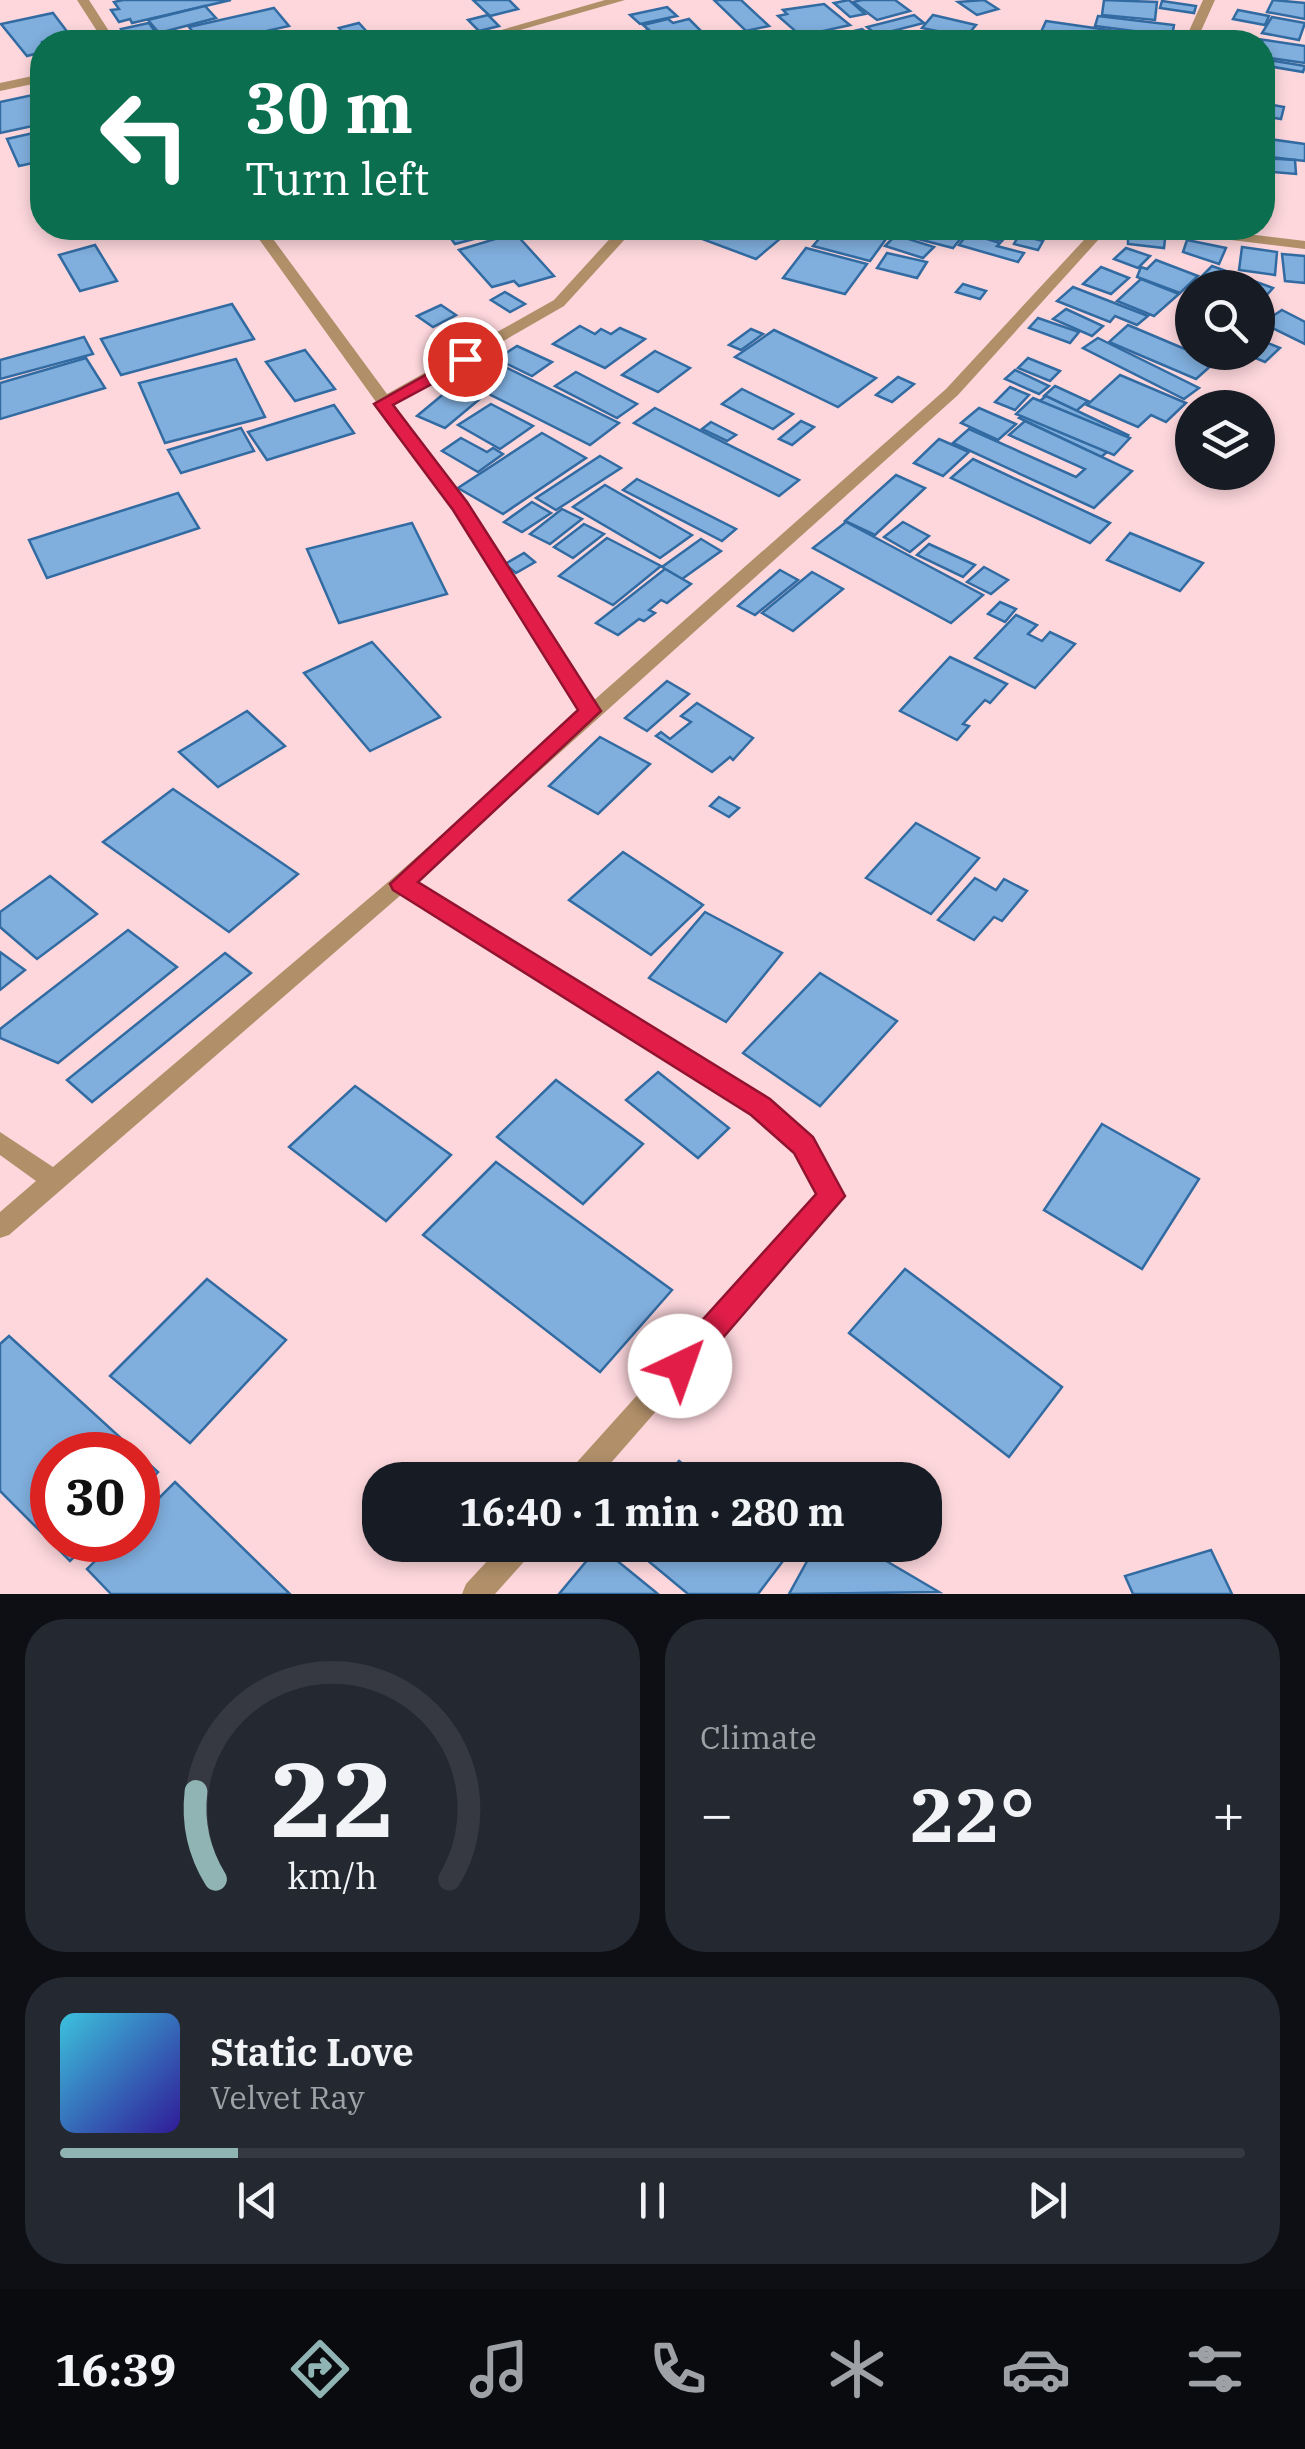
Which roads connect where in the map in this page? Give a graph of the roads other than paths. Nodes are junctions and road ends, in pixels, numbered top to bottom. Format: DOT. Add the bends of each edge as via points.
graph roads {
  1 [pos="83,0"];
  2 [pos="618,0"];
  3 [pos="1209,0"];
  4 [pos="102,30"];
  5 [pos="509,30"];
  6 [pos="1195,30"];
  7 [pos="30,81"];
  8 [pos="0,87"];
  9 [pos="267,240"];
  10 [pos="616,240"];
  11 [pos="1091,240"];
  12 [pos="1264,240"];
  13 [pos="1305,245"];
  14 [pos="383,404"];
  15 [pos="590,711"];
  16 [pos="402,884"];
  17 [pos="0,1142"];
  18 [pos="53,1180"];
  19 [pos="0,1227"];
  20 [pos="594,1462"];
  21 [pos="505,1562"];
  22 [pos="476,1594"];
  1 -- 4 [label="street"];
  2 -- 5 [label="street"];
  3 -- 6 [label="street"];
  7 -- 8 [label="street"];
  9 -- 14 [label="street"];
  10 -- 14 [label="street" via="559,302"];
  11 -- 15 [label="street" via="952,392"];
  12 -- 13 [label="street"];
  14 -- 15 [label="street" via="460,506"];
  15 -- 16 [label="street"];
  16 -- 18 [label="street"];
  16 -- 20 [label="street" via="761,1107 804,1145 832,1196"];
  17 -- 18 [label="street"];
  18 -- 19 [label="street"];
  21 -- 22 [label="street"];
}
